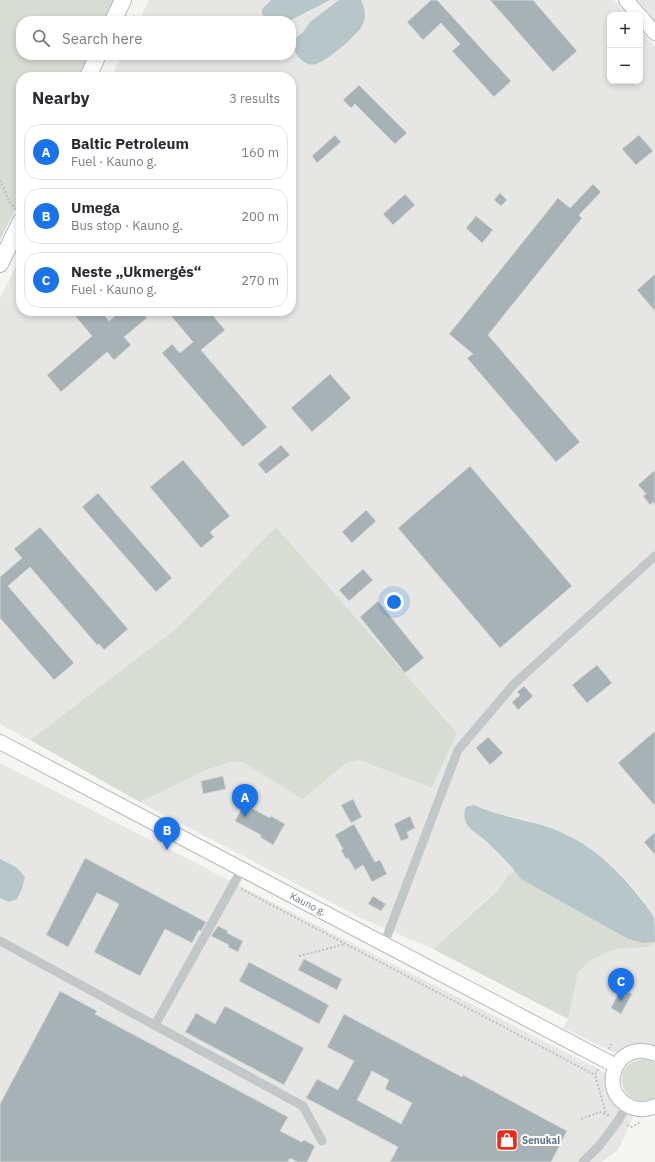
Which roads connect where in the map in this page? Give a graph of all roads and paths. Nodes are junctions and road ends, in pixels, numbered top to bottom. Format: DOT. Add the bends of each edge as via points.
graph roads {
  1 [pos="123,0"];
  2 [pos="626,0"];
  3 [pos="637,12"];
  4 [pos="116,16"];
  5 [pos="643,18"];
  6 [pos="654,31"];
  7 [pos="96,60"];
  8 [pos="90,72"];
  9 [pos="0,180"];
  10 [pos="16,210"];
  11 [pos="16,231"];
  12 [pos="0,264"];
  13 [pos="655,556"];
  14 [pos="0,742"];
  15 [pos="242,870"];
  16 [pos="234,886"];
  17 [pos="0,941"];
  18 [pos="346,944"];
  19 [pos="384,944"];
  20 [pos="299,956"];
  21 [pos="155,1025"];
  22 [pos="655,1054"];
  23 [pos="616,1066"];
  24 [pos="627,1106"];
  25 [pos="655,1106"];
  26 [pos="581,1118"];
  27 [pos="322,1141"];
  28 [pos="583,1162"];
  1 -- 4 [label="highway"];
  2 -- 3 [label="main road"];
  5 -- 6 [label="main road"];
  7 -- 8 [label="highway"];
  9 -- 10 [label="path" via="10,203"];
  11 -- 12 [label="highway"];
  13 -- 19 [label="street" via="514,684 458,750"];
  14 -- 15 [label="main road, Kauno g."];
  15 -- 16 [label="street"];
  15 -- 19 [label="main road, Kauno g."];
  16 -- 18 [label="path"];
  16 -- 21 [label="street"];
  17 -- 21 [label="street"];
  18 -- 20 [label="path"];
  18 -- 26 [label="path" via="595,1075 606,1114 600,1112"];
  19 -- 23 [label="main road, Kauno g."];
  21 -- 27 [label="street" via="303,1106"];
  22 -- 23 [label="main road" via="643,1050 630,1053"];
  23 -- 24 [label="main road" via="613,1072 613,1085 618,1097"];
  24 -- 25 [label="main road" via="640,1109"];
  24 -- 28 [label="street" via="600,1146"];
}
